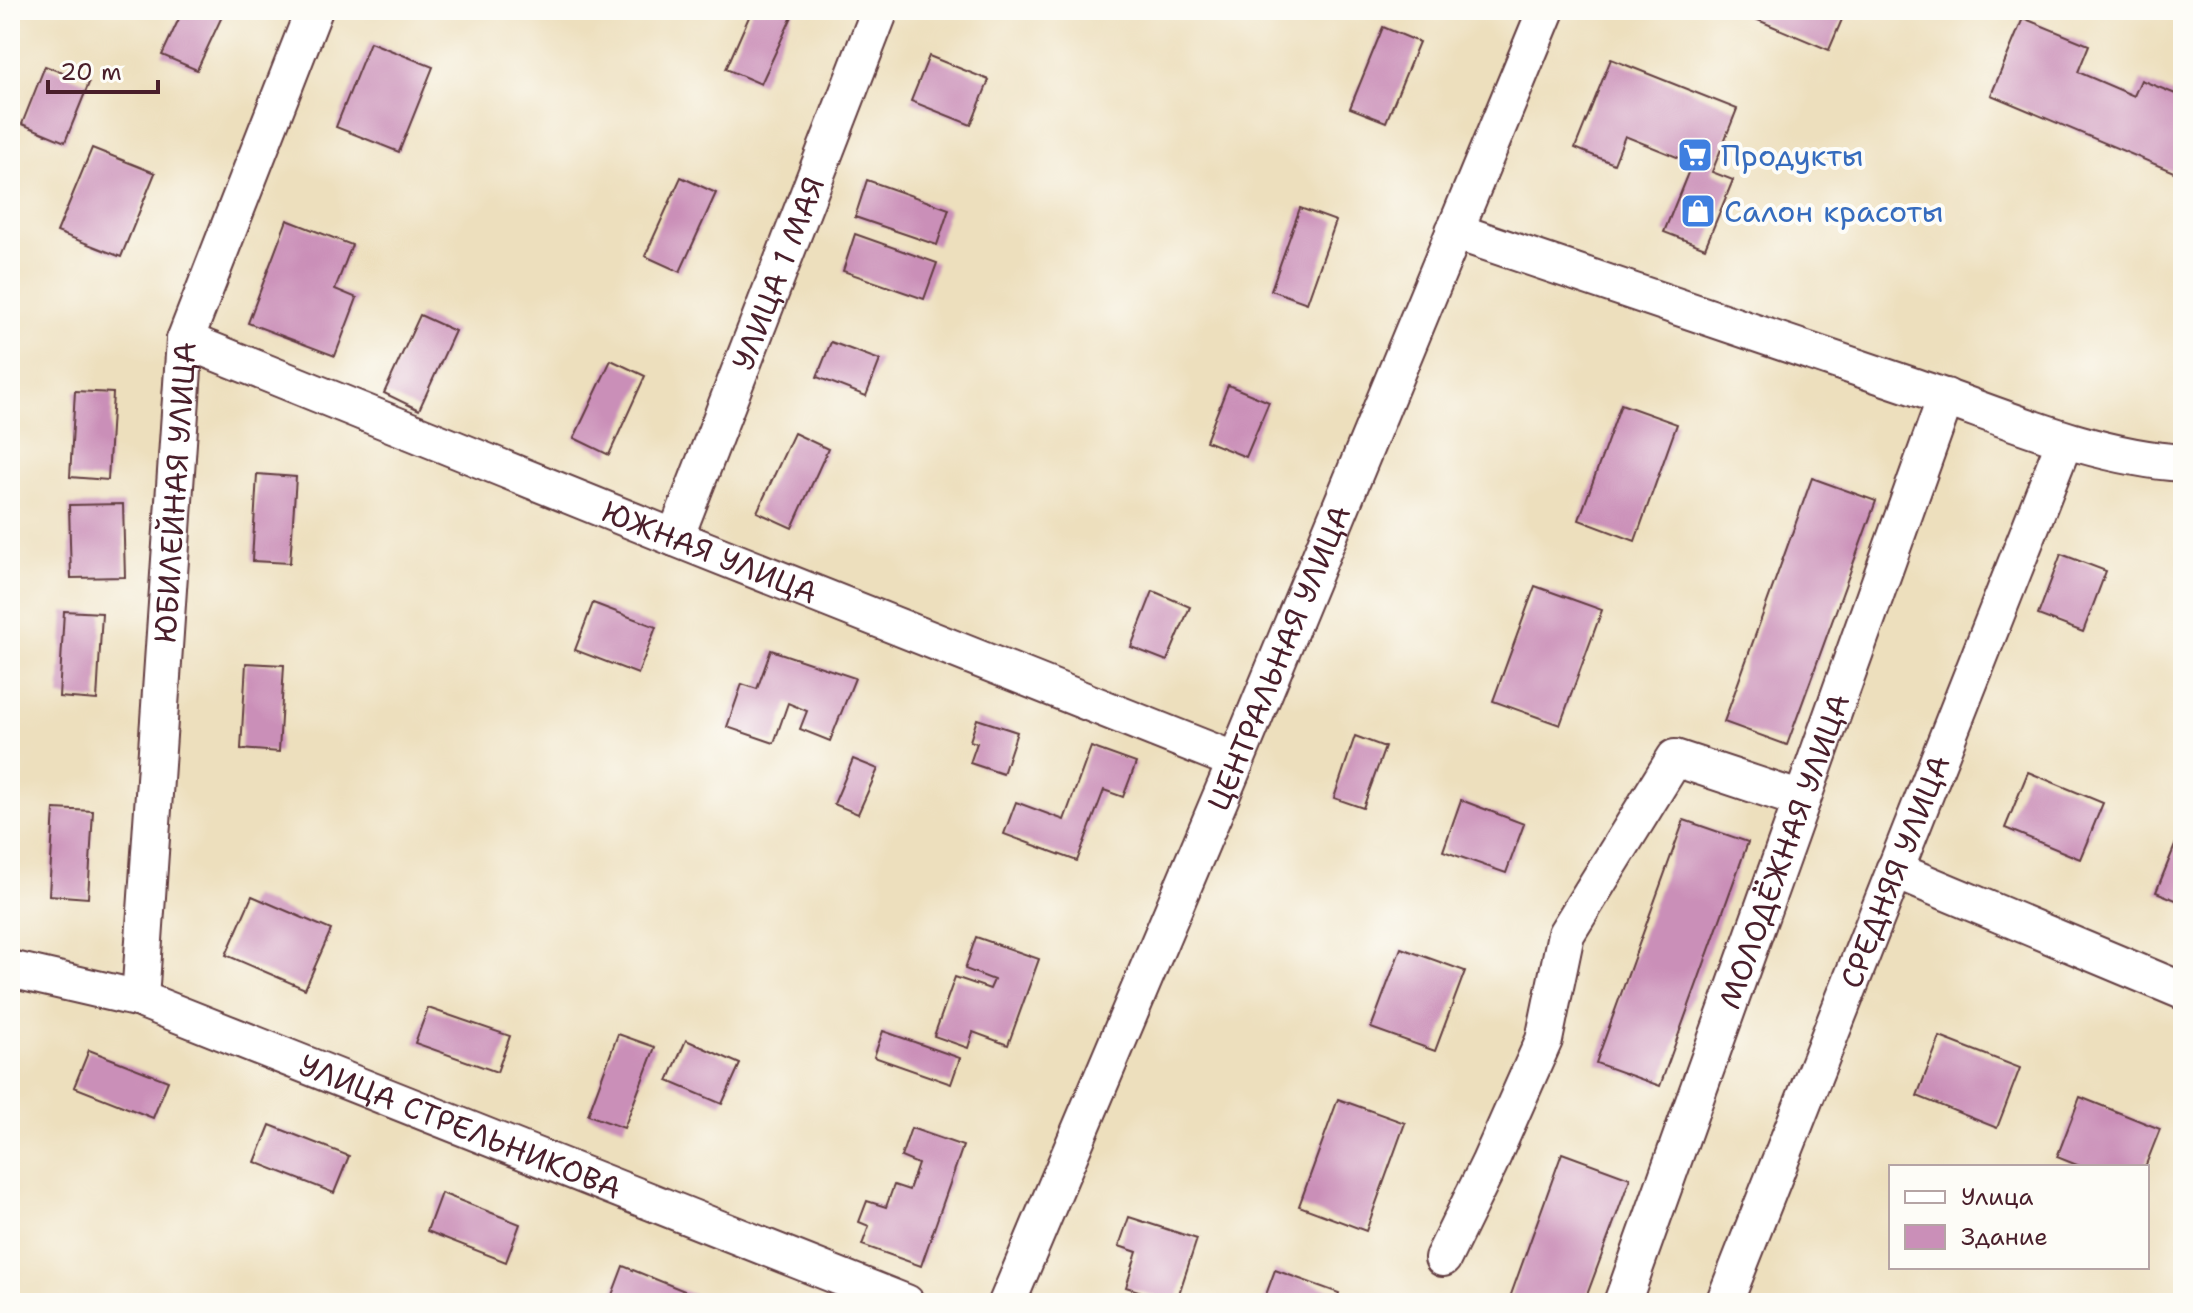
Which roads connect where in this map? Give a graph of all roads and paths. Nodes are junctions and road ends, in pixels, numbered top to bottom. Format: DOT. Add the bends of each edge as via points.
graph roads {
  1 [pos="314,10"];
  2 [pos="880,10"];
  3 [pos="1546,10"];
  4 [pos="1454,231"];
  5 [pos="185,340"];
  6 [pos="1946,397"];
  7 [pos="2065,440"];
  8 [pos="2183,463"];
  9 [pos="675,538"];
  10 [pos="1236,761"];
  11 [pos="1802,800"];
  12 [pos="1894,870"];
  13 [pos="10,969"];
  14 [pos="2183,991"];
  15 [pos="140,999"];
  16 [pos="1443,1258"];
  17 [pos="906,1303"];
  18 [pos="1007,1303"];
  19 [pos="1622,1303"];
  20 [pos="1724,1303"];
  1 -- 5 [label="street, ЮБИЛЕЙНАЯ УЛИЦА"];
  2 -- 9 [label="street, УЛИЦА 1 МАЯ"];
  3 -- 4 [label="street, ЦЕНТРАЛЬНАЯ УЛИЦА"];
  4 -- 6 [label="street"];
  4 -- 10 [label="street, ЦЕНТРАЛЬНАЯ УЛИЦА"];
  5 -- 9 [label="street, ЮЖНАЯ УЛИЦА"];
  5 -- 15 [label="street, ЮБИЛЕЙНАЯ УЛИЦА"];
  6 -- 7 [label="street"];
  6 -- 11 [label="street, МОЛОДЁЖНАЯ УЛИЦА"];
  7 -- 8 [label="street"];
  7 -- 12 [label="street, СРЕДНЯЯ УЛИЦА"];
  9 -- 10 [label="street, ЮЖНАЯ УЛИЦА"];
  10 -- 18 [label="street, ЦЕНТРАЛЬНАЯ УЛИЦА"];
  11 -- 16 [label="street" via="1675,758 1566,934 1544,1040"];
  11 -- 19 [label="street, МОЛОДЁЖНАЯ УЛИЦА"];
  12 -- 14 [label="street"];
  12 -- 20 [label="street, СРЕДНЯЯ УЛИЦА"];
  13 -- 15 [label="street, УЛИЦА СТРЕЛЬНИКОВА"];
  15 -- 17 [label="street, УЛИЦА СТРЕЛЬНИКОВА"];
}
